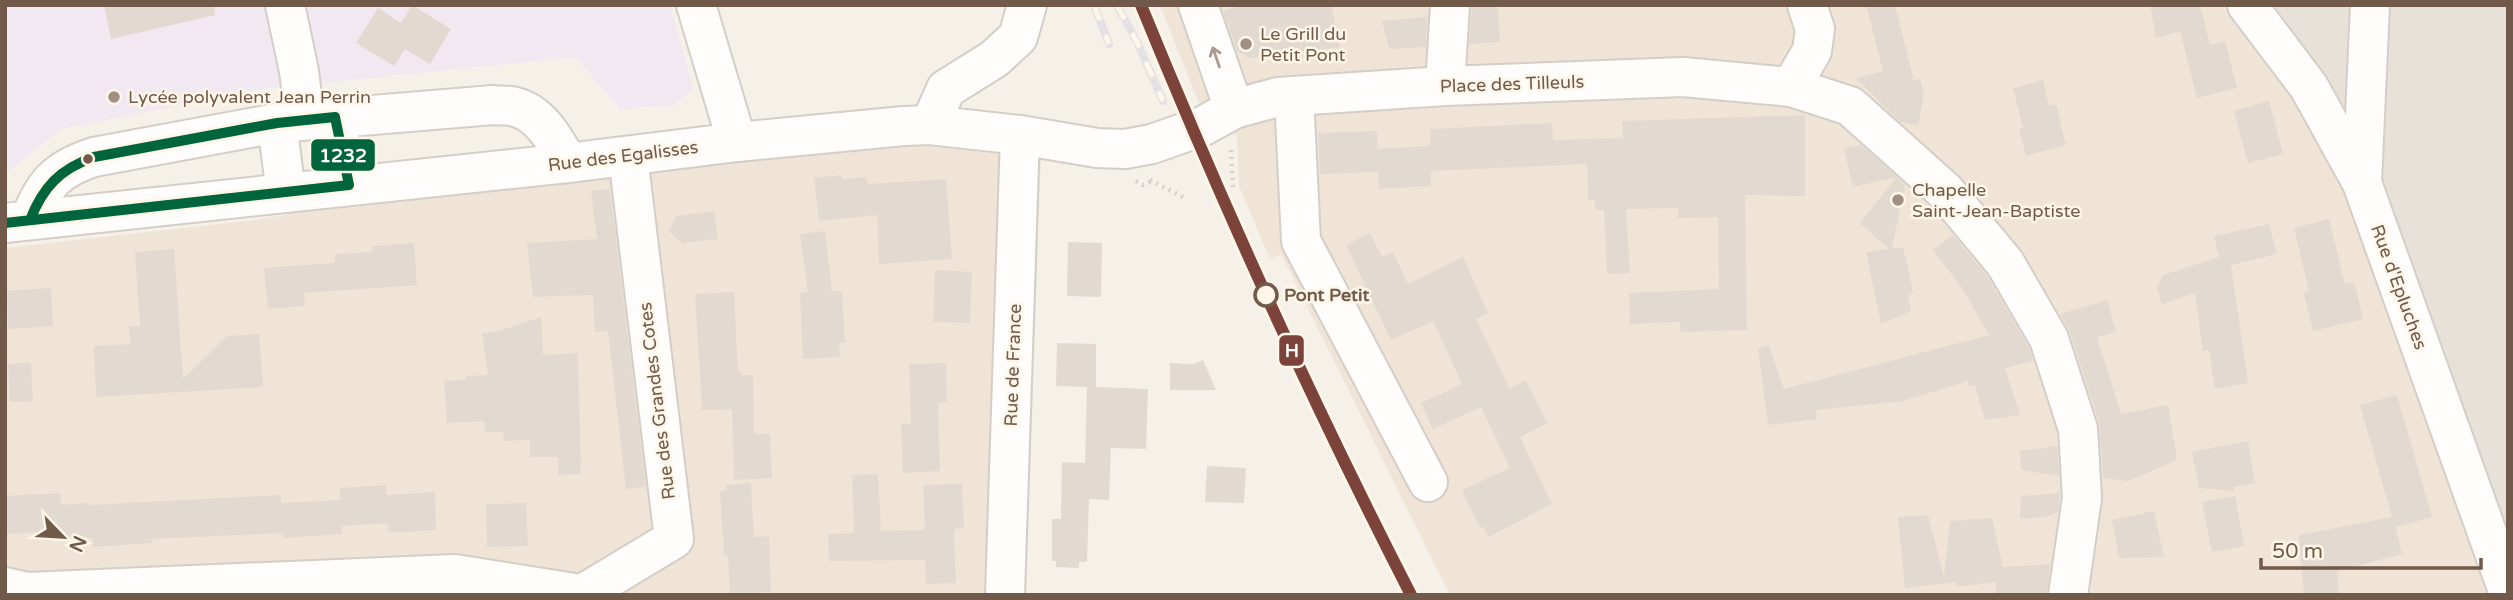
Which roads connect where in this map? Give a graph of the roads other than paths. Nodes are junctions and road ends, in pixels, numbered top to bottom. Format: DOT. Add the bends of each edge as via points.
graph roads {
  1 [pos="285,5"];
  2 [pos="696,5"];
  3 [pos="1027,5"];
  4 [pos="1198,5"];
  5 [pos="1450,5"];
  6 [pos="2247,5"];
  7 [pos="2370,5"];
  8 [pos="1811,17"];
  9 [pos="1445,86"];
  10 [pos="1791,87"];
  11 [pos="1294,96"];
  12 [pos="1850,106"];
  13 [pos="306,120"];
  14 [pos="1232,123"];
  15 [pos="930,125"];
  16 [pos="1020,135"];
  17 [pos="737,142"];
  18 [pos="628,156"];
  19 [pos="568,163"];
  20 [pos="2362,183"];
  21 [pos="349,185"];
  22 [pos="286,193"];
  23 [pos="18,222"];
  24 [pos="1428,482"];
  25 [pos="19,591"];
  26 [pos="2508,591"];
  27 [pos="581,595"];
  28 [pos="1005,595"];
  29 [pos="2068,595"];
  1 -- 13 [label="street"];
  2 -- 17 [label="street"];
  3 -- 15 [label="street" via="1018,37 946,89"];
  14 -- 4 [label="street, one-way"];
  5 -- 9 [label="street"];
  6 -- 20 [label="street, Rue d'Epluches" via="2309,87"];
  7 -- 20 [label="street"];
  8 -- 10 [label="street" via="1812,51"];
  8 -- 12 [label="street"];
  9 -- 10 [label="street, Place des Tilleuls" via="1683,78"];
  9 -- 11 [label="street, Place des Tilleuls"];
  10 -- 12 [label="street, Place des Tilleuls"];
  11 -- 14 [label="street, Place des Tilleuls" via="1278,97"];
  11 -- 24 [label="street" via="1301,242"];
  12 -- 29 [label="street" via="1945,191 2005,263 2049,339 2078,429 2082,498"];
  13 -- 19 [label="street" via="517,107 552,134"];
  13 -- 21 [label="street"];
  13 -- 22 [label="street"];
  13 -- 23 [label="street" via="72,164 53,178"];
  14 -- 16 [label="street, Rue des Egalisses" via="1203,126 1125,149"];
  15 -- 16 [label="street, Rue des Egalisses"];
  15 -- 17 [label="street, Rue des Egalisses"];
  16 -- 28 [label="street, Rue de France"];
  17 -- 18 [label="street, Rue des Egalisses"];
  18 -- 19 [label="street, Rue des Egalisses"];
  18 -- 27 [label="street, Rue des Grandes Cotes" via="674,539"];
  19 -- 21 [label="street, Rue des Egalisses"];
  20 -- 26 [label="street, Rue d'Epluches"];
  21 -- 22 [label="street, Rue des Egalisses"];
  22 -- 23 [label="street, Rue des Egalisses"];
  25 -- 27 [label="street" via="455,574"];
}
